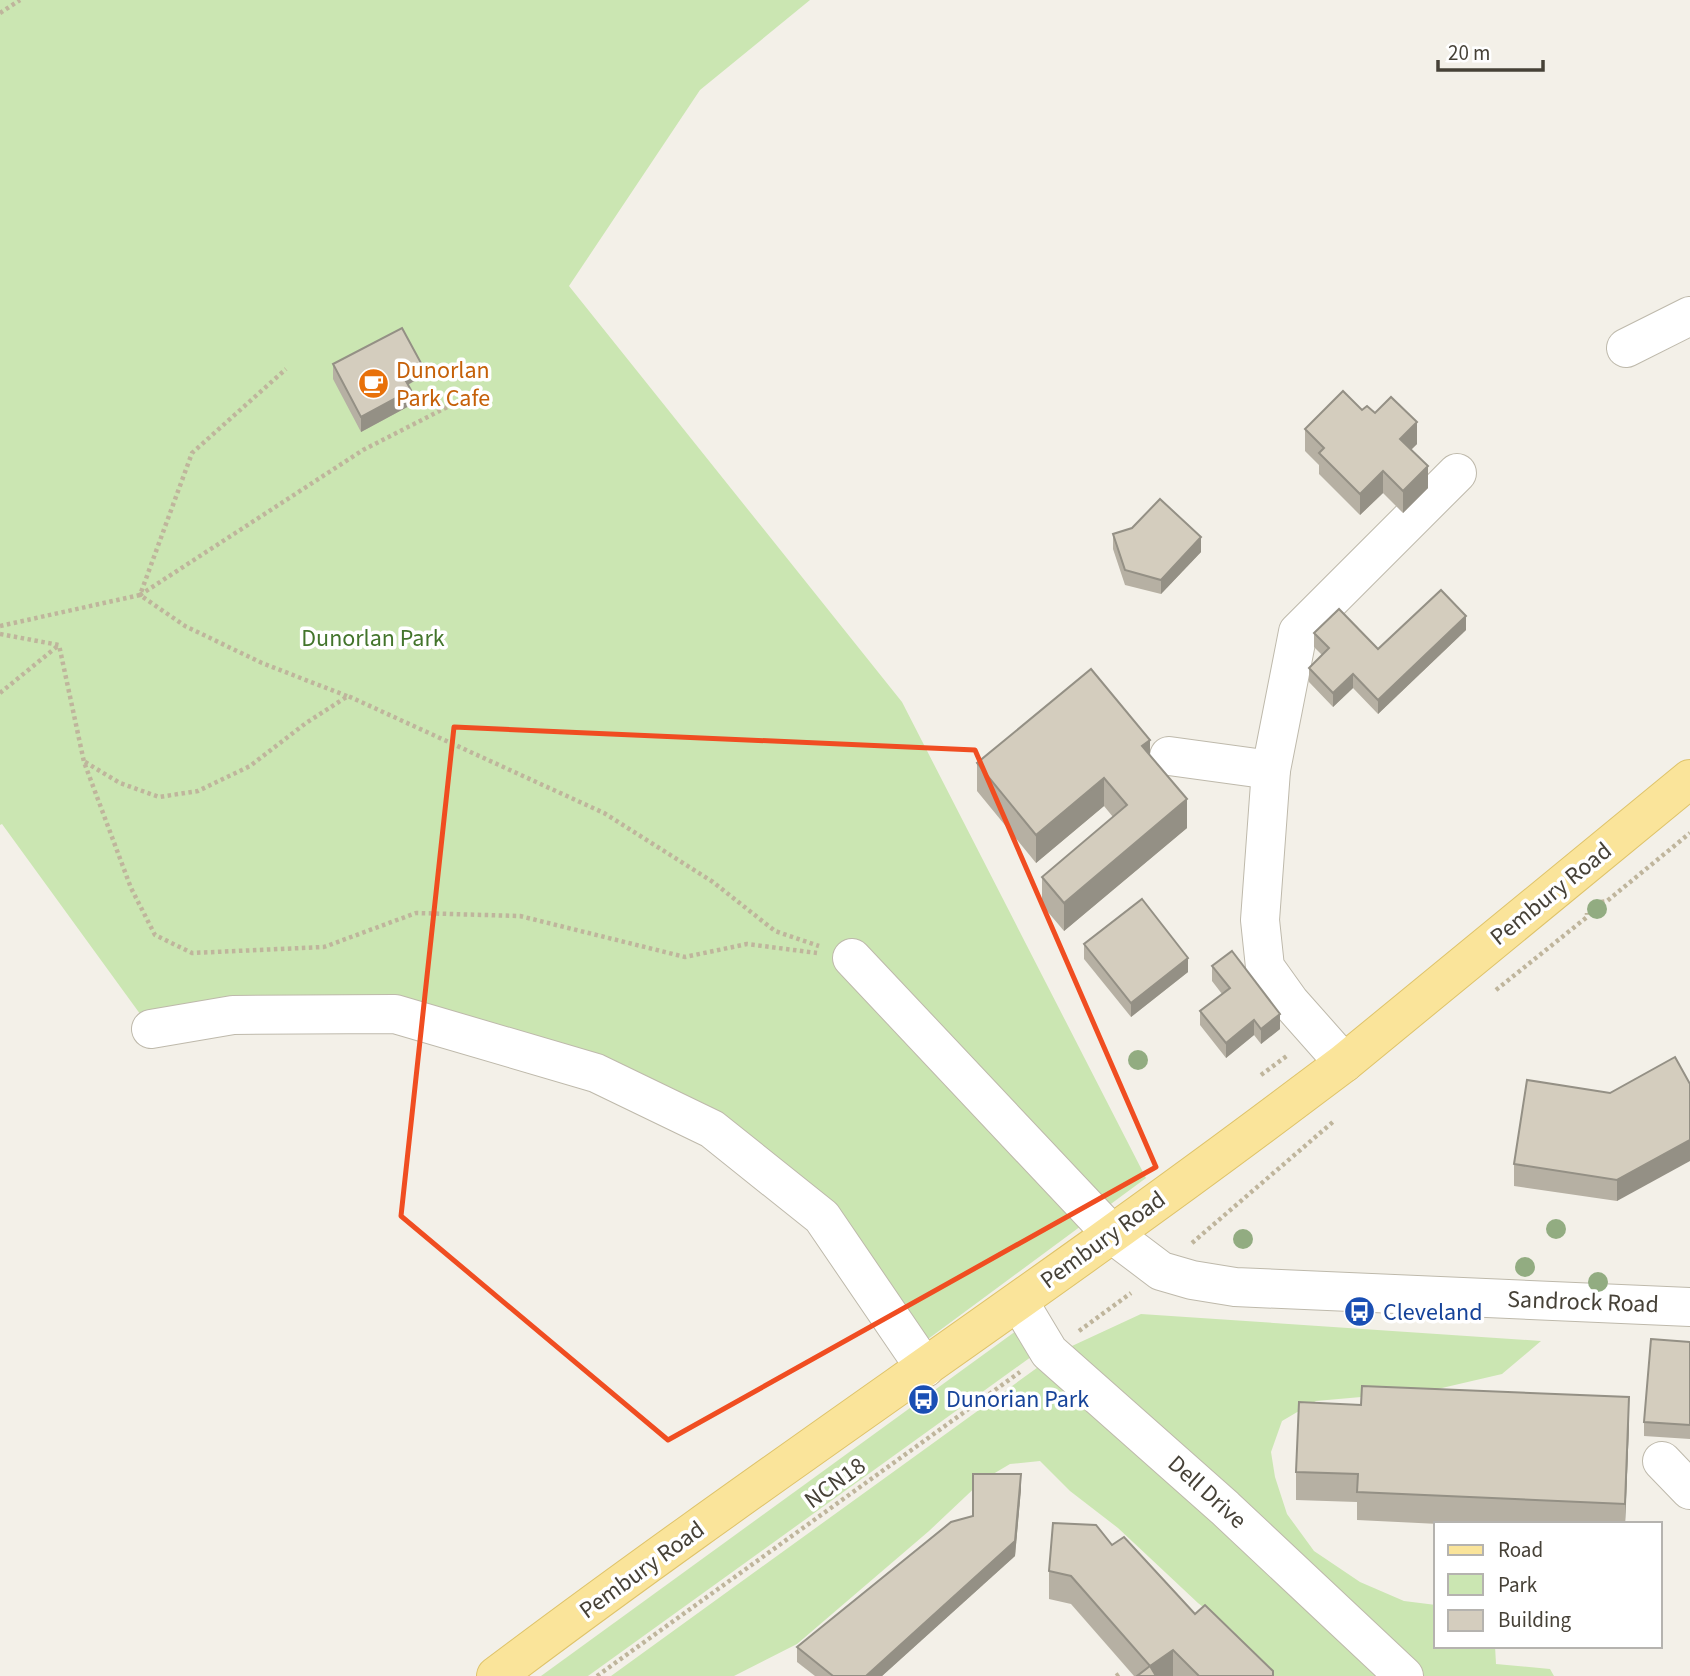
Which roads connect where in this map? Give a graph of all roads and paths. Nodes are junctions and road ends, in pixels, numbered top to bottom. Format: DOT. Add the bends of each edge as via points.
graph roads {
  1 [pos="20,0"];
  2 [pos="0,13"];
  3 [pos="1690,316"];
  4 [pos="1626,348"];
  5 [pos="286,369"];
  6 [pos="459,401"];
  7 [pos="1457,473"];
  8 [pos="140,595"];
  9 [pos="0,626"];
  10 [pos="0,634"];
  11 [pos="59,645"];
  12 [pos="0,693"];
  13 [pos="348,696"];
  14 [pos="1169,756"];
  15 [pos="84,762"];
  16 [pos="1271,770"];
  17 [pos="1690,779"];
  18 [pos="852,958"];
  19 [pos="151,1029"];
  20 [pos="1344,1063"];
  21 [pos="1304,1145"];
  22 [pos="1112,1234"];
  23 [pos="1161,1271"];
  24 [pos="1019,1301"];
  25 [pos="1690,1307"];
  26 [pos="1094,1320"];
  27 [pos="1049,1352"];
  28 [pos="925,1368"];
  29 [pos="1662,1461"];
  30 [pos="1690,1490"];
  31 [pos="496,1676"];
  32 [pos="597,1676"];
  33 [pos="1404,1676"];
  1 -- 2 [label="path"];
  3 -- 4 [label="street"];
  5 -- 8 [label="path" via="192,453"];
  6 -- 8 [label="path" via="363,450"];
  7 -- 16 [label="street" via="1298,632"];
  8 -- 9 [label="path"];
  8 -- 13 [label="path" via="185,626 262,663"];
  10 -- 11 [label="path"];
  11 -- 12 [label="path"];
  11 -- 15 [label="path"];
  13 -- 15 [label="path" via="250,766 198,791 159,797 120,783"];
  13 -- 18 [label="path" via="604,813 713,882 775,931"];
  14 -- 16 [label="street"];
  15 -- 18 [label="path" via="131,888 155,935 192,953 324,947 416,913 520,916 685,957 747,944"];
  16 -- 20 [label="street" via="1260,920 1265,967"];
  17 -- 20 [label="main road, Pembury Road"];
  18 -- 22 [label="street, Sandrock Road"];
  19 -- 28 [label="street" via="233,1015 395,1014 596,1073 712,1129 822,1217"];
  20 -- 22 [label="main road, Pembury Road"];
  21 -- 23 [label="path"];
  22 -- 23 [label="street, Sandrock Road"];
  22 -- 24 [label="main road, Pembury Road"];
  23 -- 25 [label="street, Sandrock Road" via="1235,1287"];
  24 -- 27 [label="street, Dell Drive"];
  24 -- 28 [label="main road, Pembury Road"];
  26 -- 27 [label="path, NCN18"];
  27 -- 32 [label="path, NCN18"];
  27 -- 33 [label="street, Dell Drive"];
  28 -- 31 [label="main road, Pembury Road"];
  29 -- 30 [label="street"];
}
